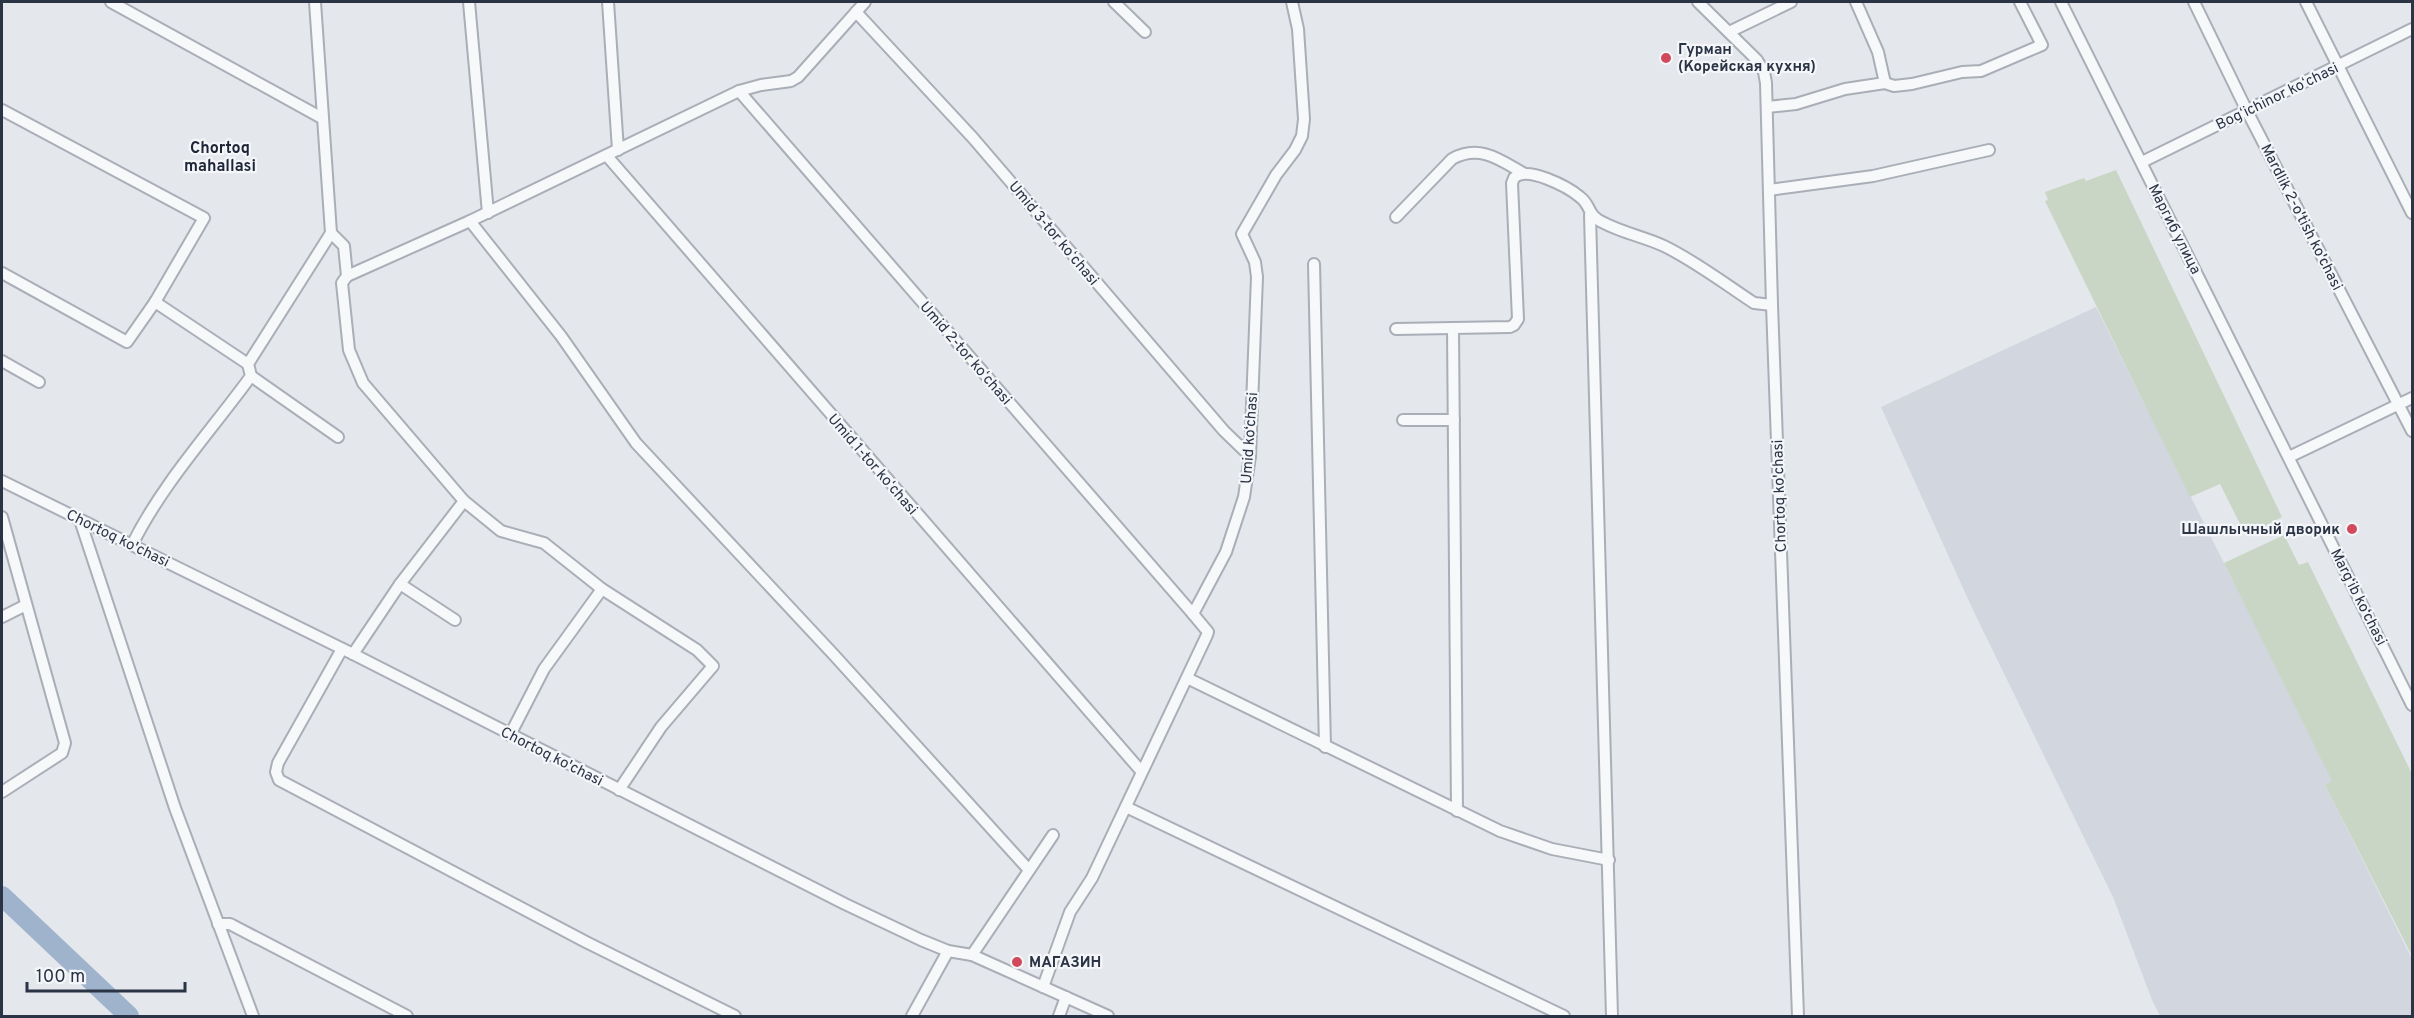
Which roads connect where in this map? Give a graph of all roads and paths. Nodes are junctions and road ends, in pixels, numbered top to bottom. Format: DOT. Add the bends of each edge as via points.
graph roads {
  1 [pos="111,2"];
  2 [pos="315,2"];
  3 [pos="469,2"];
  4 [pos="608,2"];
  5 [pos="865,2"];
  6 [pos="1114,2"];
  7 [pos="1292,2"];
  8 [pos="1698,2"];
  9 [pos="1791,2"];
  10 [pos="1856,2"];
  11 [pos="2020,2"];
  12 [pos="2061,2"];
  13 [pos="2194,2"];
  14 [pos="2306,2"];
  15 [pos="856,12"];
  16 [pos="2412,29"];
  17 [pos="1145,32"];
  18 [pos="1729,32"];
  19 [pos="2338,66"];
  20 [pos="1885,83"];
  21 [pos="739,91"];
  22 [pos="1767,107"];
  23 [pos="2,110"];
  24 [pos="2247,111"];
  25 [pos="322,118"];
  26 [pos="618,150"];
  27 [pos="1989,150"];
  28 [pos="607,156"];
  29 [pos="2142,162"];
  30 [pos="1523,173"];
  31 [pos="1769,190"];
  32 [pos="488,213"];
  33 [pos="2412,213"];
  34 [pos="1590,215"];
  35 [pos="1396,217"];
  36 [pos="470,221"];
  37 [pos="331,233"];
  38 [pos="1314,264"];
  39 [pos="2,273"];
  40 [pos="347,276"];
  41 [pos="155,302"];
  42 [pos="1772,305"];
  43 [pos="1454,328"];
  44 [pos="1396,329"];
  45 [pos="2,361"];
  46 [pos="248,364"];
  47 [pos="251,376"];
  48 [pos="39,382"];
  49 [pos="2412,398"];
  50 [pos="2399,405"];
  51 [pos="1403,420"];
  52 [pos="1454,420"];
  53 [pos="2412,431"];
  54 [pos="338,437"];
  55 [pos="1250,456"];
  56 [pos="2289,457"];
  57 [pos="2,481"];
  58 [pos="464,501"];
  59 [pos="2,518"];
  60 [pos="80,520"];
  61 [pos="132,545"];
  62 [pos="400,584"];
  63 [pos="602,589"];
  64 [pos="26,605"];
  65 [pos="1193,614"];
  66 [pos="2,616"];
  67 [pos="456,620"];
  68 [pos="342,649"];
  69 [pos="353,654"];
  70 [pos="1187,678"];
  71 [pos="2412,705"];
  72 [pos="510,735"];
  73 [pos="1325,747"];
  74 [pos="1141,771"];
  75 [pos="620,790"];
  76 [pos="2,792"];
  77 [pos="1126,807"];
  78 [pos="1457,811"];
  79 [pos="1053,835"];
  80 [pos="1609,860"];
  81 [pos="1029,870"];
  82 [pos="218,924"];
  83 [pos="948,951"];
  84 [pos="972,955"];
  85 [pos="1043,987"];
  86 [pos="1066,997"];
  87 [pos="252,1017"];
  88 [pos="407,1017"];
  89 [pos="735,1017"];
  90 [pos="912,1017"];
  91 [pos="1059,1017"];
  92 [pos="1108,1017"];
  93 [pos="1564,1017"];
  94 [pos="1612,1017"];
  95 [pos="1798,1017"];
  1 -- 25 [label="street"];
  2 -- 25 [label="street"];
  3 -- 32 [label="street"];
  4 -- 26 [label="street"];
  5 -- 15 [label="street"];
  6 -- 17 [label="street"];
  7 -- 55 [label="street, Umid ko‘chasi" via="1298,29 1302,136 1242,234 1255,262 1257,277"];
  8 -- 18 [label="street, Chortoq ko'chasi"];
  9 -- 18 [label="street"];
  10 -- 20 [label="street" via="1878,52"];
  11 -- 20 [label="street" via="2043,45 1981,71 1912,84"];
  12 -- 29 [label="street, Маргиб улица"];
  13 -- 24 [label="street, Mardlik 2-o'tish ko'chasi"];
  14 -- 19 [label="street"];
  15 -- 21 [label="street" via="798,77"];
  15 -- 55 [label="street, Umid 3-tor koʻchasi" via="973,138 1224,431"];
  16 -- 19 [label="street, Bogʻichinor koʻchasi"];
  18 -- 22 [label="street, Chortoq ko'chasi" via="1761,66"];
  19 -- 24 [label="street, Bogʻichinor koʻchasi"];
  19 -- 33 [label="street"];
  20 -- 22 [label="street"];
  21 -- 26 [label="street"];
  21 -- 65 [label="street, Umid 2-tor koʻchasi"];
  22 -- 31 [label="street, Chortoq ko'chasi"];
  23 -- 41 [label="street" via="204,219"];
  24 -- 29 [label="street, Bogʻichinor koʻchasi"];
  24 -- 50 [label="street, Mardlik 2-o'tish ko'chasi"];
  25 -- 37 [label="street"];
  26 -- 28 [label="street"];
  27 -- 31 [label="street" via="1873,176"];
  28 -- 32 [label="street"];
  28 -- 74 [label="street, Umid 1-tor koʻchasi"];
  29 -- 56 [label="street, Маргиб улица"];
  30 -- 34 [label="street" via="1540,176 1578,196"];
  30 -- 35 [label="street" via="1486,152 1463,153 1452,159"];
  30 -- 43 [label="street" via="1512,183 1518,319 1509,327"];
  31 -- 42 [label="street, Chortoq ko'chasi"];
  32 -- 36 [label="street"];
  34 -- 42 [label="street" via="1665,247 1754,303"];
  34 -- 80 [label="street"];
  36 -- 40 [label="street"];
  36 -- 81 [label="street" via="561,336 636,443"];
  37 -- 40 [label="street" via="344,246"];
  37 -- 46 [label="street"];
  38 -- 73 [label="street"];
  39 -- 41 [label="street" via="127,342"];
  40 -- 58 [label="street" via="342,283 346,334 363,383"];
  41 -- 46 [label="street"];
  42 -- 95 [label="street, Chortoq ko'chasi"];
  43 -- 44 [label="street"];
  43 -- 52 [label="street"];
  45 -- 48 [label="street"];
  46 -- 47 [label="street"];
  47 -- 54 [label="street"];
  47 -- 61 [label="street" via="143,523"];
  49 -- 50 [label="street"];
  50 -- 53 [label="street, Mardlik 2-o'tish ko'chasi"];
  50 -- 56 [label="street"];
  51 -- 52 [label="street"];
  52 -- 78 [label="street"];
  55 -- 65 [label="street, Umid ko‘chasi" via="1244,497 1226,552"];
  56 -- 71 [label="street, Marg‘ib ko‘chasi"];
  57 -- 60 [label="street, Chortoq ko'chasi"];
  58 -- 62 [label="street"];
  58 -- 63 [label="street" via="501,531 544,543"];
  59 -- 64 [label="street"];
  60 -- 61 [label="street, Chortoq ko'chasi"];
  60 -- 82 [label="street" via="175,808"];
  61 -- 68 [label="street, Chortoq ko'chasi"];
  62 -- 67 [label="street"];
  62 -- 69 [label="street"];
  63 -- 72 [label="street" via="544,669"];
  63 -- 75 [label="street" via="697,650 713,666 661,727"];
  64 -- 66 [label="street"];
  64 -- 76 [label="street" via="65,743 62,753"];
  65 -- 70 [label="street" via="1208,634"];
  68 -- 69 [label="street, Chortoq ko'chasi"];
  68 -- 89 [label="street" via="278,763 279,780"];
  69 -- 72 [label="street, Chortoq ko'chasi"];
  70 -- 73 [label="street"];
  70 -- 74 [label="street"];
  72 -- 75 [label="street, Chortoq ko'chasi"];
  73 -- 78 [label="street"];
  74 -- 77 [label="street"];
  75 -- 83 [label="street, Chortoq ko'chasi"];
  77 -- 85 [label="street" via="1092,878 1070,912"];
  77 -- 93 [label="street"];
  78 -- 80 [label="street" via="1552,849"];
  79 -- 81 [label="street"];
  80 -- 94 [label="street"];
  81 -- 84 [label="street"];
  82 -- 87 [label="street"];
  82 -- 88 [label="street" via="230,924"];
  83 -- 84 [label="street, Chortoq ko'chasi"];
  83 -- 90 [label="street"];
  84 -- 85 [label="street, Chortoq ko'chasi"];
  85 -- 86 [label="street, Chortoq ko'chasi"];
  86 -- 91 [label="street"];
  86 -- 92 [label="street, Chortoq ko'chasi"];
}
